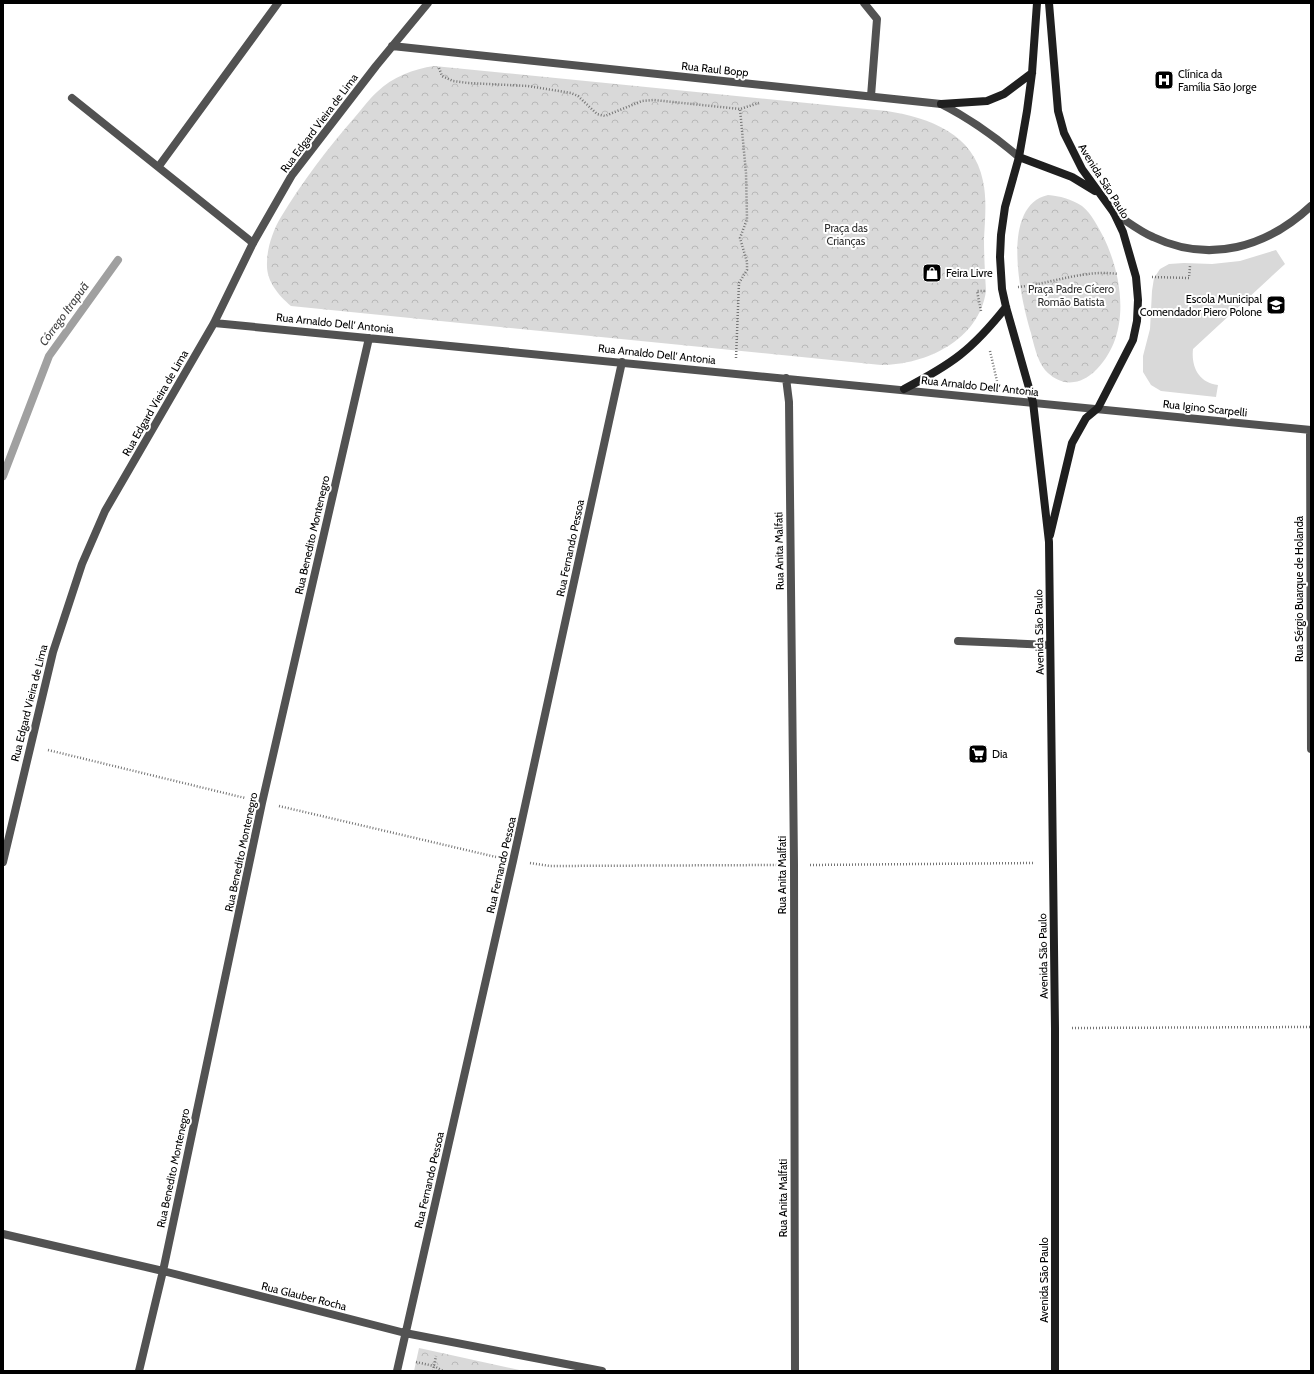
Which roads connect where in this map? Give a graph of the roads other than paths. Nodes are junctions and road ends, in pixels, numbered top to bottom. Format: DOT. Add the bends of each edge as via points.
graph roads {
  1 [pos="278,3"];
  2 [pos="428,3"];
  3 [pos="864,3"];
  4 [pos="1037,3"];
  5 [pos="1049,3"];
  6 [pos="392,46"];
  7 [pos="1032,73"];
  8 [pos="870,96"];
  9 [pos="72,98"];
  10 [pos="941,104"];
  11 [pos="1019,157"];
  12 [pos="159,166"];
  13 [pos="1099,193"];
  14 [pos="1311,206"];
  15 [pos="1114,213"];
  16 [pos="253,243"];
  17 [pos="1006,307"];
  18 [pos="214,323"];
  19 [pos="368,338"];
  20 [pos="622,362"];
  21 [pos="786,378"];
  22 [pos="904,389"];
  23 [pos="1033,402"];
  24 [pos="1098,408"];
  25 [pos="1310,430"];
  26 [pos="1049,542"];
  27 [pos="958,641"];
  28 [pos="1050,645"];
  29 [pos="1311,749"];
  30 [pos="3,862"];
  31 [pos="3,1234"];
  32 [pos="163,1271"];
  33 [pos="405,1333"];
  34 [pos="398,1368"];
  35 [pos="139,1371"];
  36 [pos="602,1371"];
  37 [pos="795,1371"];
  38 [pos="1055,1371"];
  1 -- 12 [label="street"];
  2 -- 6 [label="street, Rua Edgard Vieira de Lima"];
  3 -- 8 [label="street" via="877,20"];
  4 -- 7 [label="main road, Avenida São Paulo"];
  5 -- 13 [label="main road, Avenida São Paulo" via="1057,104 1062,126 1082,169"];
  6 -- 8 [label="street, Rua Raul Bopp"];
  6 -- 16 [label="street, Rua Edgard Vieira de Lima" via="297,169"];
  7 -- 10 [label="main road" via="1004,94 987,101"];
  7 -- 11 [label="main road, Avenida São Paulo"];
  8 -- 10 [label="street, Rua Raul Bopp"];
  9 -- 12 [label="street"];
  10 -- 11 [label="street, Rua Raul Bopp" via="996,137"];
  11 -- 13 [label="main road" via="1072,177"];
  11 -- 17 [label="main road, Avenida São Paulo" via="1005,207 1001,235 1002,289"];
  12 -- 16 [label="street"];
  13 -- 15 [label="main road, Avenida São Paulo"];
  14 -- 15 [label="street" via="1266,238 1244,246 1209,250 1192,249 1154,238"];
  15 -- 24 [label="main road, Avenida São Paulo" via="1136,277 1137,321 1133,340"];
  16 -- 18 [label="street, Rua Edgard Vieira de Lima"];
  17 -- 22 [label="main road" via="985,334 957,359 940,371"];
  17 -- 23 [label="main road, Avenida São Paulo"];
  18 -- 19 [label="street, Rua Arnaldo Dell' Antonia"];
  18 -- 30 [label="street, Rua Edgard Vieira de Lima" via="105,511 82,564 52,652"];
  19 -- 20 [label="street, Rua Arnaldo Dell' Antonia"];
  19 -- 32 [label="street, Rua Benedito Montenegro" via="262,803"];
  20 -- 21 [label="street, Rua Arnaldo Dell' Antonia"];
  20 -- 33 [label="street, Rua Fernando Pessoa" via="513,861"];
  21 -- 22 [label="street, Rua Arnaldo Dell' Antonia"];
  21 -- 37 [label="street, Rua Anita Malfati" via="789,402 794,865"];
  22 -- 23 [label="street, Rua Arnaldo Dell' Antonia"];
  23 -- 24 [label="street, Rua Arnaldo Dell' Antonia"];
  23 -- 26 [label="main road, Avenida São Paulo"];
  24 -- 25 [label="street, Rua Igino Scarpelli"];
  24 -- 26 [label="main road, Avenida São Paulo" via="1086,418 1072,443"];
  25 -- 29 [label="street, Rua Sérgio Buarque de Holanda"];
  26 -- 28 [label="main road, Avenida São Paulo"];
  27 -- 28 [label="street"];
  28 -- 38 [label="main road, Avenida São Paulo" via="1055,1028"];
  31 -- 32 [label="street, Rua Glauber Rocha"];
  32 -- 33 [label="street, Rua Glauber Rocha"];
  32 -- 35 [label="street, Rua Benedito Montenegro"];
  33 -- 34 [label="street, Rua Fernando Pessoa"];
  33 -- 36 [label="street, Rua Glauber Rocha"];
}
